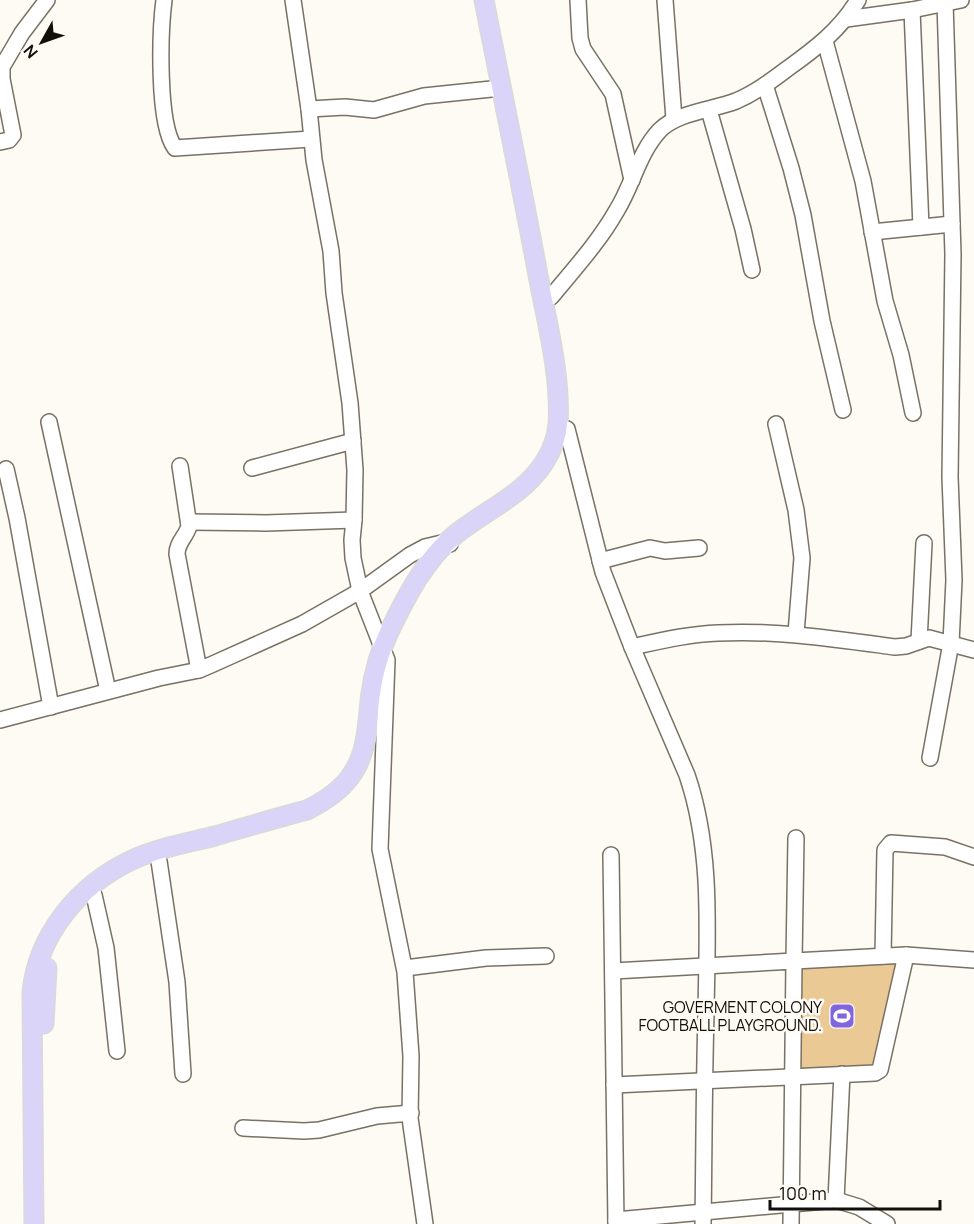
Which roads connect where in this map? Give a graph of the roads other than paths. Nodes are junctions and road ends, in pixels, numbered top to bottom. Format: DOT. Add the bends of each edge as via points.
graph roads {
  1 [pos="47,0"];
  2 [pos="164,0"];
  3 [pos="293,0"];
  4 [pos="484,0"];
  5 [pos="495,0"];
  6 [pos="578,0"];
  7 [pos="665,0"];
  8 [pos="858,0"];
  9 [pos="962,0"];
  10 [pos="945,3"];
  11 [pos="912,10"];
  12 [pos="846,19"];
  13 [pos="825,41"];
  14 [pos="765,85"];
  15 [pos="501,88"];
  16 [pos="309,109"];
  17 [pos="709,110"];
  18 [pos="674,119"];
  19 [pos="311,139"];
  20 [pos="0,142"];
  21 [pos="632,180"];
  22 [pos="952,224"];
  23 [pos="921,227"];
  24 [pos="872,232"];
  25 [pos="752,270"];
  26 [pos="551,297"];
  27 [pos="843,410"];
  28 [pos="913,413"];
  29 [pos="49,422"];
  30 [pos="776,424"];
  31 [pos="567,429"];
  32 [pos="353,441"];
  33 [pos="180,466"];
  34 [pos="252,468"];
  35 [pos="6,469"];
  36 [pos="354,520"];
  37 [pos="189,522"];
  38 [pos="924,543"];
  39 [pos="450,544"];
  40 [pos="699,548"];
  41 [pos="600,561"];
  42 [pos="360,591"];
  43 [pos="796,633"];
  44 [pos="920,641"];
  45 [pos="951,643"];
  46 [pos="632,647"];
  47 [pos="974,650"];
  48 [pos="384,653"];
  49 [pos="199,670"];
  50 [pos="108,691"];
  51 [pos="51,707"];
  52 [pos="0,720"];
  53 [pos="930,758"];
  54 [pos="796,838"];
  55 [pos="611,855"];
  56 [pos="974,857"];
  57 [pos="159,861"];
  58 [pos="94,895"];
  59 [pos="906,955"];
  60 [pos="546,956"];
  61 [pos="883,956"];
  62 [pos="974,960"];
  63 [pos="794,961"];
  64 [pos="706,964"];
  65 [pos="405,968"];
  66 [pos="613,971"];
  67 [pos="117,1051"];
  68 [pos="183,1074"];
  69 [pos="842,1074"];
  70 [pos="792,1077"];
  71 [pos="704,1081"];
  72 [pos="614,1085"];
  73 [pos="411,1113"];
  74 [pos="243,1128"];
  75 [pos="836,1200"];
  76 [pos="793,1204"];
  77 [pos="704,1218"];
  78 [pos="616,1222"];
  79 [pos="882,1223"];
  80 [pos="34,1224"];
  81 [pos="43,1224"];
  82 [pos="425,1224"];
  83 [pos="791,1224"];
  1 -- 20 [label="street" via="2,67 13,135"];
  2 -- 19 [label="street" via="161,67 166,121 176,148"];
  3 -- 16 [label="street"];
  4 -- 15 [label="main road"];
  5 -- 26 [label="main road"];
  6 -- 21 [label="street" via="583,49 613,94"];
  7 -- 18 [label="street"];
  8 -- 12 [label="street"];
  9 -- 10 [label="street"];
  10 -- 11 [label="street"];
  10 -- 22 [label="street"];
  11 -- 12 [label="street"];
  11 -- 23 [label="street"];
  12 -- 13 [label="street"];
  13 -- 14 [label="street"];
  13 -- 24 [label="street" via="863,181"];
  14 -- 17 [label="street"];
  14 -- 27 [label="street" via="791,168"];
  15 -- 16 [label="street" via="424,96 374,110"];
  15 -- 39 [label="main road" via="556,376 558,426 554,444 534,478 462,529"];
  16 -- 19 [label="street"];
  17 -- 18 [label="street"];
  17 -- 25 [label="street"];
  18 -- 21 [label="street" via="645,150"];
  19 -- 32 [label="street" via="331,251"];
  21 -- 26 [label="street" via="612,220"];
  22 -- 23 [label="street"];
  22 -- 45 [label="street"];
  23 -- 24 [label="street"];
  24 -- 28 [label="street"];
  26 -- 31 [label="main road" via="564,368"];
  29 -- 50 [label="street"];
  30 -- 43 [label="street" via="796,510 802,558"];
  31 -- 39 [label="main road" via="557,459 543,482 516,505"];
  31 -- 41 [label="street"];
  32 -- 34 [label="street"];
  32 -- 36 [label="street"];
  33 -- 37 [label="street"];
  35 -- 51 [label="street"];
  36 -- 37 [label="street"];
  36 -- 42 [label="street" via="352,549"];
  37 -- 49 [label="street" via="188,532 177,545 177,554"];
  38 -- 44 [label="street"];
  39 -- 42 [label="street" via="425,547"];
  39 -- 48 [label="main road" via="418,591"];
  40 -- 41 [label="street" via="650,548"];
  41 -- 46 [label="street"];
  42 -- 48 [label="street"];
  42 -- 49 [label="street" via="274,638"];
  43 -- 44 [label="street" via="896,647"];
  43 -- 46 [label="street" via="718,633"];
  44 -- 45 [label="street"];
  45 -- 47 [label="street"];
  45 -- 53 [label="street"];
  46 -- 64 [label="street" via="687,775 698,814 706,866"];
  48 -- 57 [label="main road" via="369,759 345,794 319,814 284,827"];
  48 -- 65 [label="street" via="380,849"];
  48 -- 80 [label="main road" via="377,664 371,692 366,739 356,767 342,786 307,810 131,860 91,886 55,926 34,971 32,992"];
  49 -- 50 [label="street"];
  50 -- 51 [label="street"];
  51 -- 52 [label="street"];
  54 -- 63 [label="street"];
  55 -- 66 [label="street"];
  56 -- 61 [label="street" via="930,845 891,843 886,847"];
  57 -- 58 [label="main road" via="132,871"];
  57 -- 68 [label="street" via="177,982"];
  58 -- 67 [label="street" via="105,948"];
  58 -- 81 [label="main road" via="56,941 45,975"];
  59 -- 61 [label="street"];
  59 -- 62 [label="street"];
  59 -- 69 [label="street" via="881,1068 875,1073"];
  60 -- 65 [label="street" via="486,958"];
  61 -- 63 [label="street"];
  63 -- 64 [label="street"];
  63 -- 70 [label="street"];
  64 -- 66 [label="street"];
  64 -- 71 [label="street"];
  65 -- 73 [label="street"];
  66 -- 72 [label="street"];
  69 -- 70 [label="street"];
  69 -- 75 [label="street"];
  70 -- 71 [label="street"];
  70 -- 76 [label="street"];
  71 -- 72 [label="street"];
  71 -- 77 [label="street"];
  72 -- 78 [label="street"];
  73 -- 74 [label="street" via="376,1116 319,1130"];
  73 -- 82 [label="street"];
  75 -- 76 [label="street"];
  75 -- 79 [label="street" via="859,1207"];
  76 -- 77 [label="street"];
  76 -- 83 [label="street"];
  77 -- 78 [label="street"];
}
